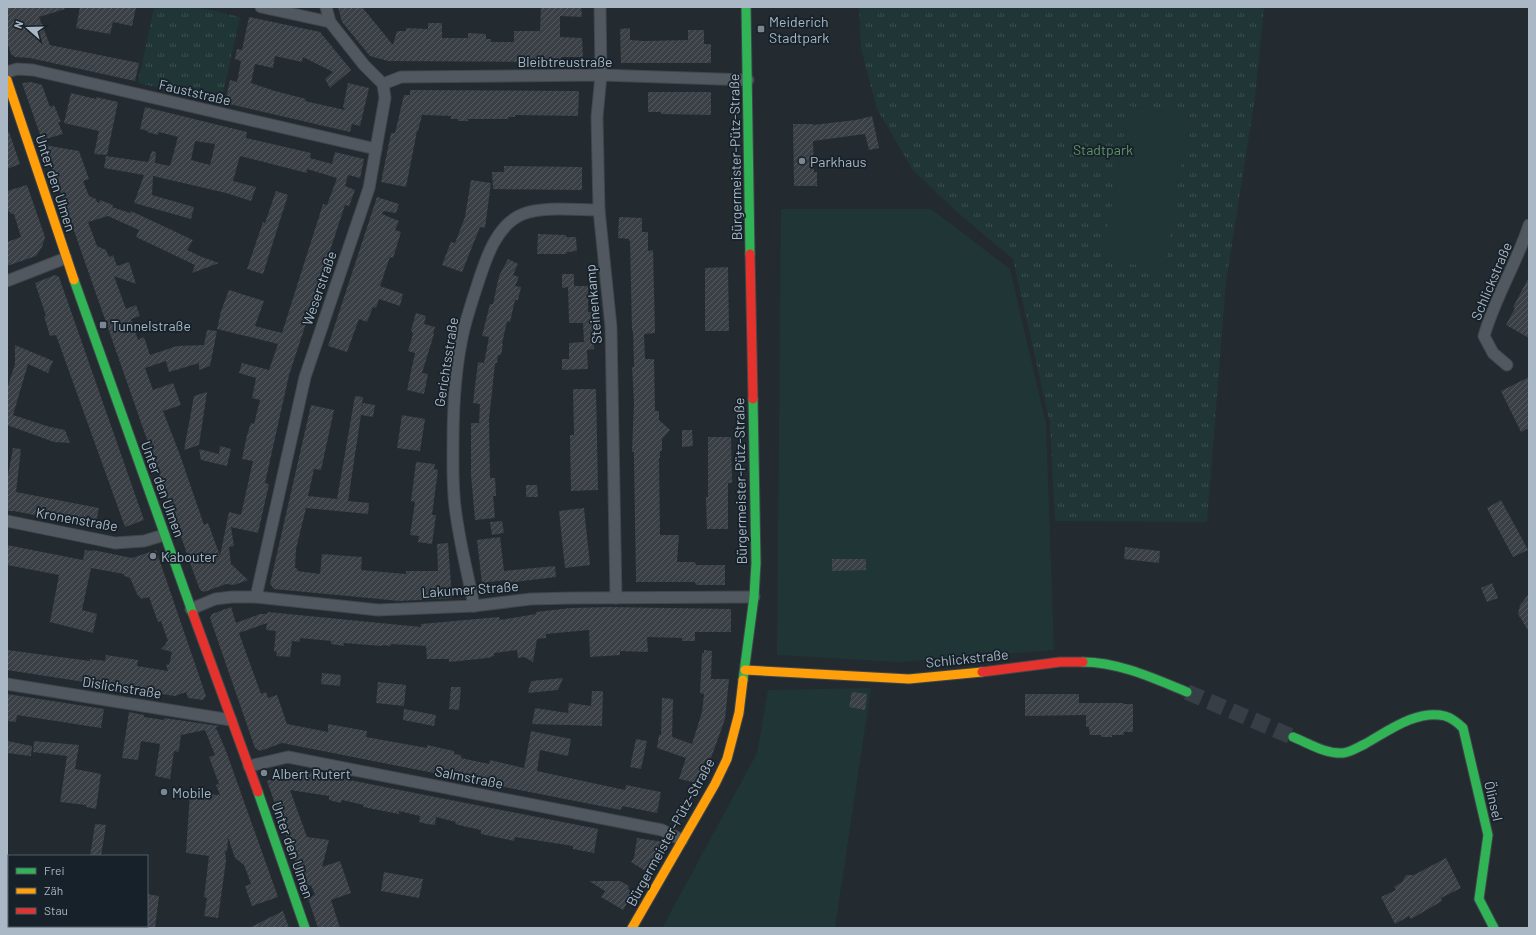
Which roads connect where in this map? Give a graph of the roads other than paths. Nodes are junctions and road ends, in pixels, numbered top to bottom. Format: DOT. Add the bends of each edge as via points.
graph roads {
  1 [pos="261,7"];
  2 [pos="326,7"];
  3 [pos="600,7"];
  4 [pos="746,7"];
  5 [pos="330,22"];
  6 [pos="7,72"];
  7 [pos="601,75"];
  8 [pos="7,80"];
  9 [pos="748,80"];
  10 [pos="383,84"];
  11 [pos="376,149"];
  12 [pos="599,210"];
  13 [pos="1529,225"];
  14 [pos="66,258"];
  15 [pos="7,281"];
  16 [pos="1507,365"];
  17 [pos="7,521"];
  18 [pos="164,535"];
  19 [pos="256,597"];
  20 [pos="754,597"];
  21 [pos="616,598"];
  22 [pos="474,606"];
  23 [pos="191,609"];
  24 [pos="745,670"];
  25 [pos="7,684"];
  26 [pos="1187,692"];
  27 [pos="231,720"];
  28 [pos="1293,737"];
  29 [pos="249,766"];
  30 [pos="682,840"];
  31 [pos="305,928"];
  32 [pos="632,928"];
  33 [pos="1494,928"];
  1 -- 5 [label="street"];
  2 -- 5 [label="street"];
  3 -- 7 [label="street, Steinenkamp"];
  4 -- 9 [label="street, Bürgermeister-Pütz-Straße"];
  5 -- 10 [label="street" via="364,65"];
  6 -- 11 [label="street, Fauststraße" via="17,69 33,70"];
  7 -- 9 [label="street, Bleibtreustraße"];
  7 -- 10 [label="street, Bleibtreustraße" via="401,77"];
  7 -- 12 [label="street, Steinenkamp" via="597,117"];
  8 -- 14 [label="street, Unter den Ulmen"];
  9 -- 20 [label="street, Bürgermeister-Pütz-Straße" via="756,563"];
  10 -- 11 [label="street, Weserstraße" via="386,98"];
  11 -- 19 [label="street, Weserstraße" via="369,188 305,377"];
  12 -- 21 [label="street, Steinenkamp" via="611,327"];
  12 -- 22 [label="street, Gerichtsstraße" via="536,210 522,214 502,231 493,245 481,275 464,330 453,411 452,480"];
  13 -- 16 [label="street, Schlickstraße" via="1484,336 1493,353"];
  14 -- 15 [label="street"];
  14 -- 18 [label="street, Unter den Ulmen"];
  17 -- 18 [label="street, Kronenstraße" via="116,543 144,541"];
  18 -- 23 [label="street, Unter den Ulmen"];
  19 -- 22 [label="street, Lakumer Straße" via="378,610"];
  19 -- 23 [label="street, Lakumer Straße" via="215,600"];
  20 -- 21 [label="street, Lakumer Straße"];
  20 -- 24 [label="street, Bürgermeister-Pütz-Straße"];
  21 -- 22 [label="street, Lakumer Straße" via="531,600"];
  23 -- 27 [label="street, Unter den Ulmen"];
  24 -- 26 [label="street, Schlickstraße" via="909,679 1060,662 1091,662 1146,676"];
  24 -- 30 [label="street, Bürgermeister-Pütz-Straße" via="738,719 728,759"];
  25 -- 27 [label="street, Dislichstraße"];
  27 -- 29 [label="street, Unter den Ulmen"];
  28 -- 33 [label="street, Ölinsel" via="1342,754 1416,718 1444,716 1463,728 1488,835 1479,899"];
  29 -- 30 [label="street, Salmstraße" via="288,756 662,830"];
  29 -- 31 [label="street, Unter den Ulmen"];
  30 -- 32 [label="street, Bürgermeister-Pütz-Straße"];
}
